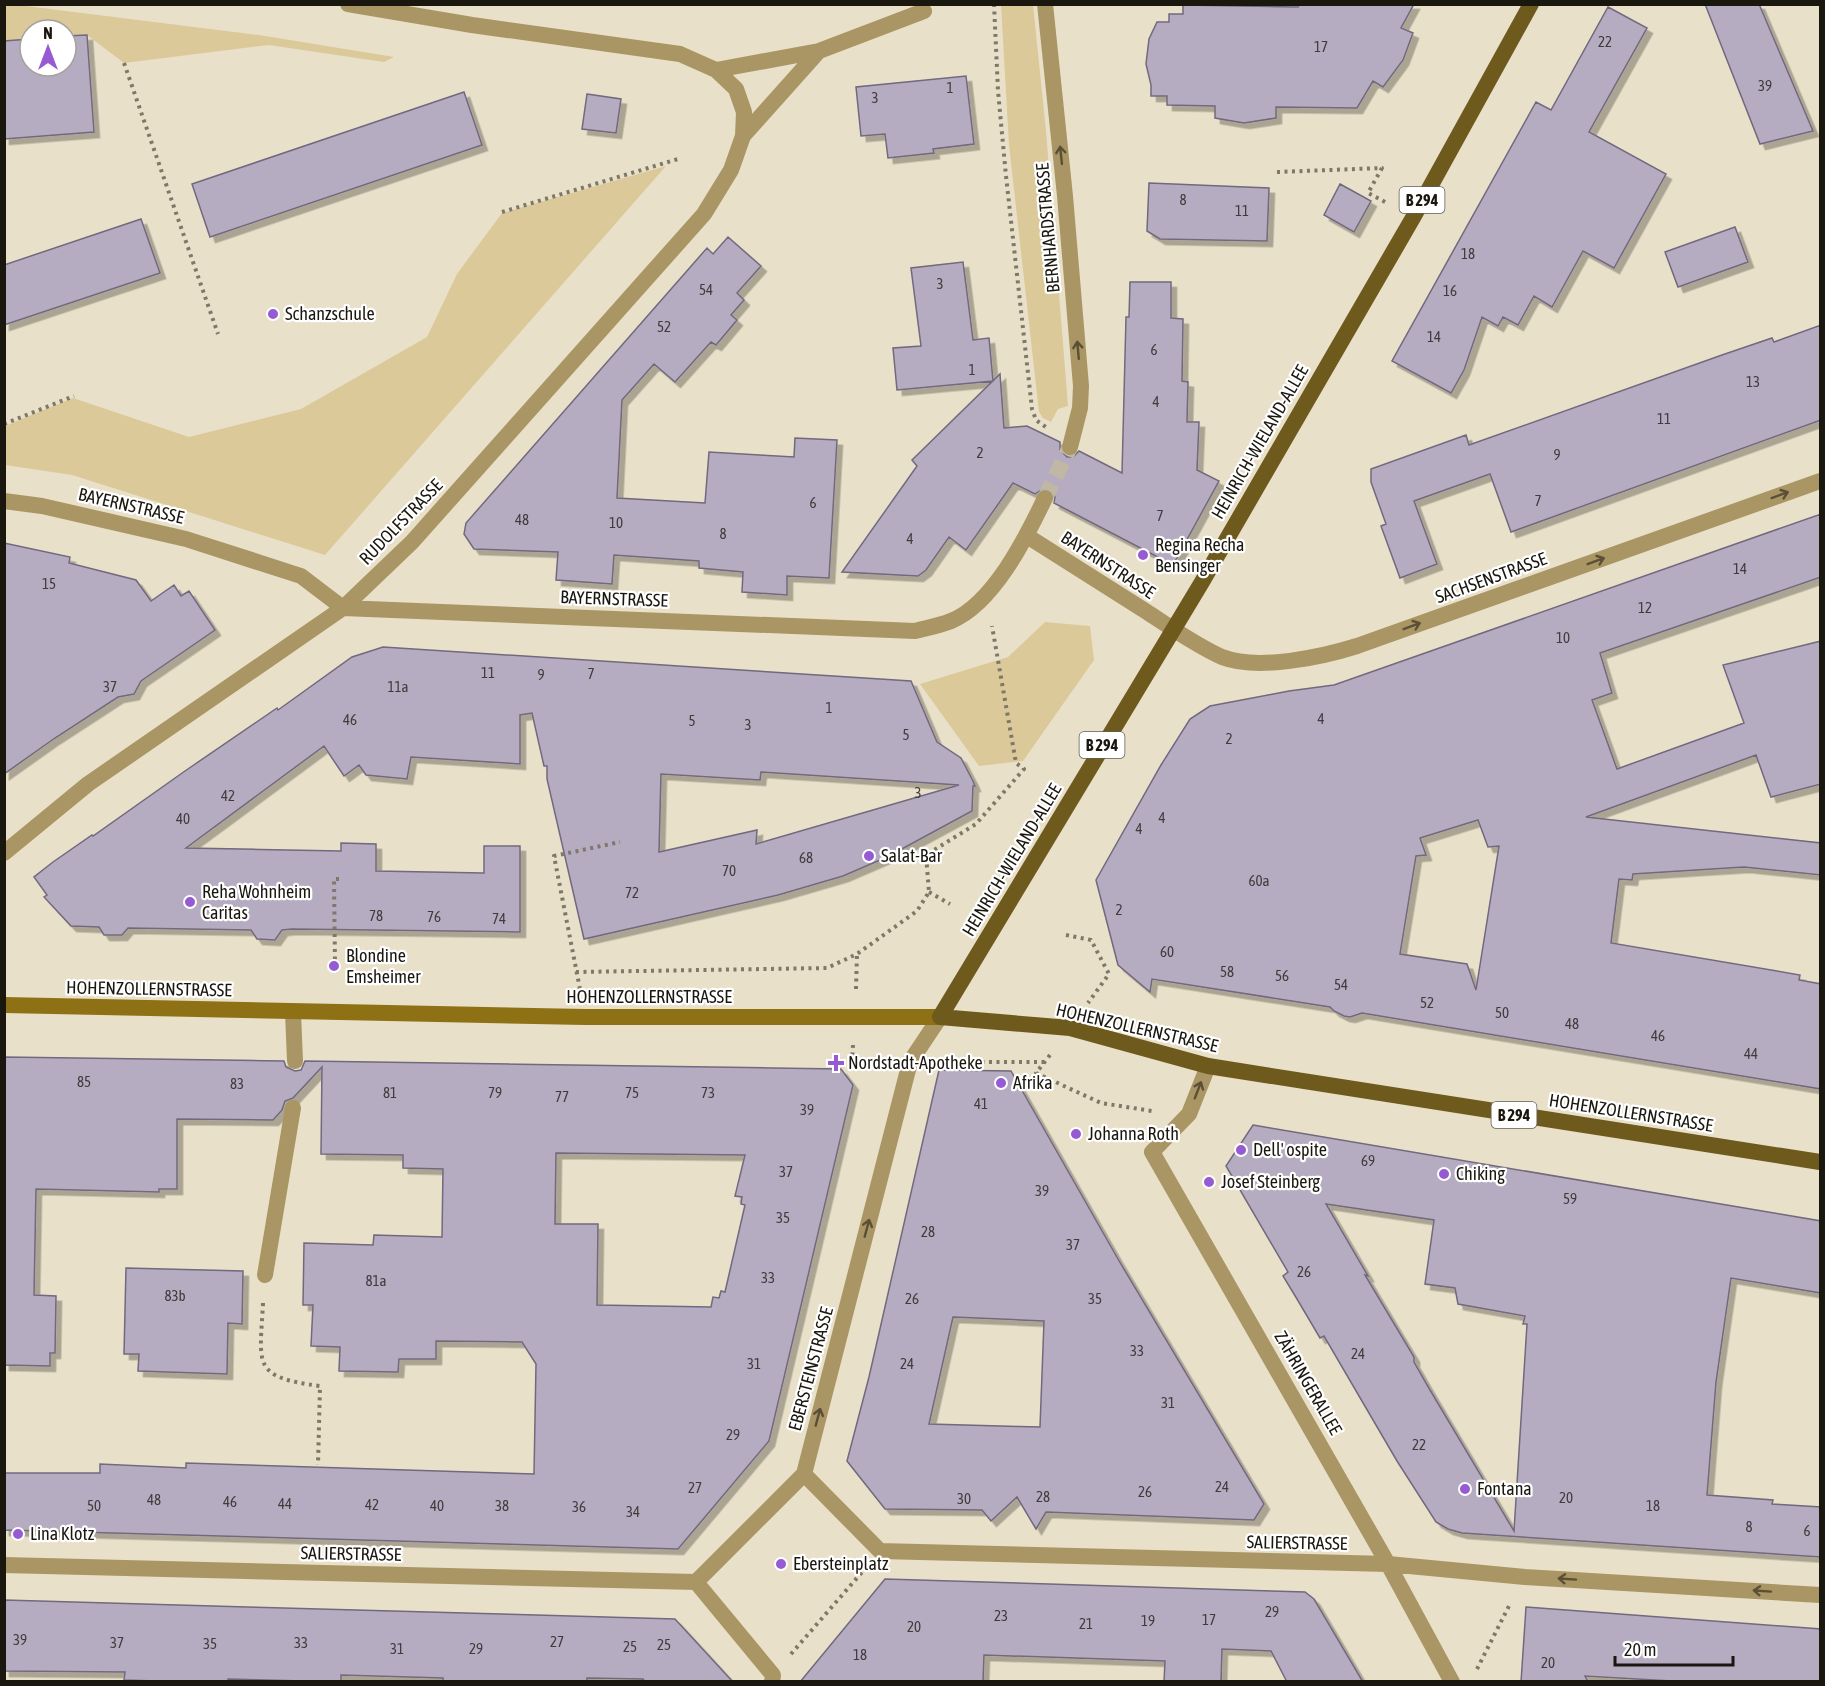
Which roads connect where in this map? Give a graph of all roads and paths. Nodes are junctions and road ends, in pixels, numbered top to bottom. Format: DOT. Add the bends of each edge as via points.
graph roads {
  1 [pos="348,4"];
  2 [pos="994,4"];
  3 [pos="1045,4"];
  4 [pos="1531,4"];
  5 [pos="924,10"];
  6 [pos="819,51"];
  7 [pos="124,63"];
  8 [pos="716,70"];
  9 [pos="743,136"];
  10 [pos="678,159"];
  11 [pos="1277,172"];
  12 [pos="502,213"];
  13 [pos="1413,216"];
  14 [pos="218,334"];
  15 [pos="74,396"];
  16 [pos="4,424"];
  17 [pos="1053,430"];
  18 [pos="1070,447"];
  19 [pos="1821,481"];
  20 [pos="1045,498"];
  21 [pos="4,501"];
  22 [pos="1027,536"];
  23 [pos="343,608"];
  24 [pos="1173,629"];
  25 [pos="996,649"];
  26 [pos="620,842"];
  27 [pos="4,853"];
  28 [pos="339,879"];
  29 [pos="929,892"];
  30 [pos="950,904"];
  31 [pos="1066,935"];
  32 [pos="335,967"];
  33 [pos="576,972"];
  34 [pos="4,1005"];
  35 [pos="293,1012"];
  36 [pos="585,1017"];
  37 [pos="940,1017"];
  38 [pos="854,1018"];
  39 [pos="1070,1028"];
  40 [pos="294,1061"];
  41 [pos="910,1062"];
  42 [pos="1044,1062"];
  43 [pos="1208,1066"];
  44 [pos="293,1108"];
  45 [pos="1189,1114"];
  46 [pos="1821,1162"];
  47 [pos="265,1275"];
  48 [pos="318,1465"];
  49 [pos="804,1474"];
  50 [pos="880,1551"];
  51 [pos="4,1564"];
  52 [pos="1388,1564"];
  53 [pos="1525,1576"];
  54 [pos="696,1582"];
  55 [pos="1821,1595"];
  56 [pos="1476,1671"];
  57 [pos="773,1678"];
  58 [pos="1452,1682"];
  1 -- 8 [label="street" via="680,54"];
  2 -- 17 [label="path" via="1006,176 1032,409 1036,420"];
  18 -- 3 [label="street, BERNHARDSTRASSE, one-way" via="1081,386"];
  4 -- 13 [label="main road, HEINRICH-WIELAND-ALLEE / B 294"];
  5 -- 6 [label="street"];
  6 -- 8 [label="street"];
  6 -- 9 [label="street, RUDOLFSTRASSE"];
  7 -- 14 [label="path"];
  8 -- 9 [label="street, RUDOLFSTRASSE" via="736,89 744,111"];
  9 -- 23 [label="street, RUDOLFSTRASSE" via="731,170 704,214 412,542"];
  10 -- 12 [label="path"];
  11 -- 13 [label="path" via="1382,168 1368,194"];
  13 -- 24 [label="main road, HEINRICH-WIELAND-ALLEE / B 294"];
  15 -- 16 [label="path"];
  24 -- 19 [label="street, SACHSENSTRASSE, one-way" via="1223,657 1244,661 1300,660 1330,654"];
  20 -- 22 [label="street"];
  21 -- 23 [label="street, BAYERNSTRASSE" via="186,539 302,576"];
  22 -- 23 [label="street, BAYERNSTRASSE" via="987,596 952,621 915,631"];
  22 -- 24 [label="street, BAYERNSTRASSE"];
  23 -- 27 [label="street, RUDOLFSTRASSE" via="88,784"];
  24 -- 37 [label="main road, HEINRICH-WIELAND-ALLEE / B 294"];
  25 -- 29 [label="path" via="1016,763 1024,769 976,824 926,855"];
  26 -- 33 [label="path" via="554,856"];
  28 -- 32 [label="path" via="334,879"];
  29 -- 30 [label="path"];
  29 -- 33 [label="path" via="917,911 857,954 827,968"];
  31 -- 39 [label="path" via="1091,940 1109,974"];
  33 -- 36 [label="path"];
  34 -- 35 [label="main road, HOHENZOLLERNSTRASSE"];
  35 -- 36 [label="main road, HOHENZOLLERNSTRASSE"];
  35 -- 40 [label="street"];
  36 -- 38 [label="main road, HOHENZOLLERNSTRASSE"];
  37 -- 38 [label="main road, HOHENZOLLERNSTRASSE"];
  37 -- 39 [label="main road, HOHENZOLLERNSTRASSE / B 294"];
  37 -- 41 [label="street, EBERSTEINSTRASSE"];
  38 -- 41 [label="path" via="852,1061"];
  39 -- 42 [label="path"];
  39 -- 43 [label="main road, HOHENZOLLERNSTRASSE / B 294"];
  41 -- 42 [label="path"];
  49 -- 41 [label="street, EBERSTEINSTRASSE, one-way"];
  42 -- 45 [label="path" via="1036,1073 1101,1103"];
  45 -- 43 [label="street, ZÄHRINGERALLEE, one-way"];
  43 -- 46 [label="main road, HOHENZOLLERNSTRASSE / B 294"];
  44 -- 47 [label="street"];
  45 -- 52 [label="street, ZÄHRINGERALLEE" via="1152,1152"];
  47 -- 48 [label="path" via="262,1361 281,1378 320,1386"];
  49 -- 50 [label="street"];
  49 -- 54 [label="street"];
  50 -- 52 [label="street, SALIERSTRASSE"];
  50 -- 57 [label="path"];
  51 -- 54 [label="street, SALIERSTRASSE"];
  52 -- 53 [label="street, SALIERSTRASSE"];
  52 -- 58 [label="street, ZÄHRINGERALLEE"];
  55 -- 53 [label="street, SALIERSTRASSE, one-way"];
  53 -- 56 [label="path"];
  54 -- 57 [label="street"];
}
